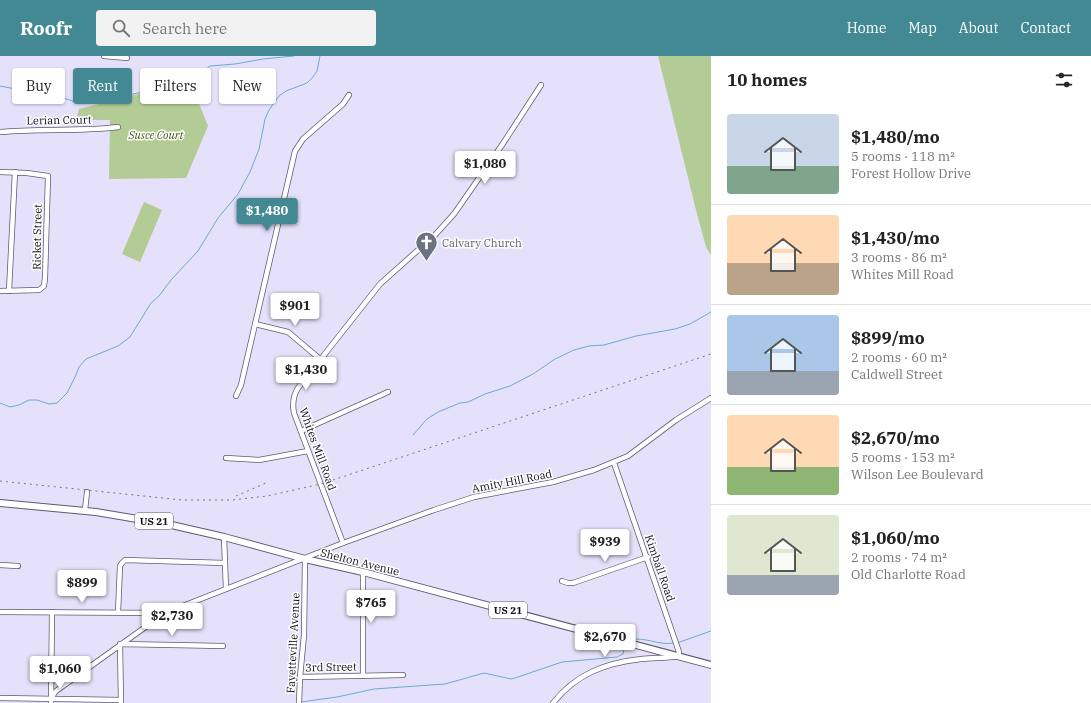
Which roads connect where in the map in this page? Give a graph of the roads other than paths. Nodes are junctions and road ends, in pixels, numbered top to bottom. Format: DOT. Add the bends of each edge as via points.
graph roads {
  1 [pos="104,56"];
  2 [pos="127,58"];
  3 [pos="541,86"];
  4 [pos="349,95"];
  5 [pos="118,127"];
  6 [pos="0,132"];
  7 [pos="0,172"];
  8 [pos="15,172"];
  9 [pos="0,291"];
  10 [pos="9,291"];
  11 [pos="255,324"];
  12 [pos="320,359"];
  13 [pos="388,392"];
  14 [pos="236,396"];
  15 [pos="711,398"];
  16 [pos="301,431"];
  17 [pos="308,450"];
  18 [pos="226,458"];
  19 [pos="614,463"];
  20 [pos="86,492"];
  21 [pos="0,503"];
  22 [pos="85,510"];
  23 [pos="224,537"];
  24 [pos="343,543"];
  25 [pos="648,557"];
  26 [pos="305,559"];
  27 [pos="225,563"];
  28 [pos="0,565"];
  29 [pos="18,566"];
  30 [pos="363,572"];
  31 [pos="562,581"];
  32 [pos="226,589"];
  33 [pos="0,612"];
  34 [pos="52,612"];
  35 [pos="118,612"];
  36 [pos="165,612"];
  37 [pos="120,644"];
  38 [pos="223,646"];
  39 [pos="678,656"];
  40 [pos="711,665"];
  41 [pos="403,675"];
  42 [pos="363,676"];
  43 [pos="300,677"];
  44 [pos="0,698"];
  45 [pos="51,701"];
  46 [pos="121,701"];
  47 [pos="299,703"];
  48 [pos="553,703"];
  1 -- 2 [label="street"];
  3 -- 12 [label="street, Whites Mill Road" via="449,219 435,235 380,284"];
  4 -- 11 [label="street" via="343,104 303,139 295,151"];
  5 -- 6 [label="street, Lerian Court"];
  7 -- 8 [label="street"];
  8 -- 10 [label="street"];
  8 -- 10 [label="street, Ricket Street" via="48,176 45,278 44,286 39,290"];
  9 -- 10 [label="street, Ricket Street"];
  11 -- 12 [label="street" via="288,332"];
  11 -- 14 [label="street" via="241,385"];
  12 -- 16 [label="street, Whites Mill Road" via="294,395 294,413"];
  13 -- 16 [label="street"];
  15 -- 19 [label="street, Amity Hill Road" via="676,420 640,448"];
  16 -- 17 [label="street, Whites Mill Road"];
  17 -- 18 [label="street" via="259,460"];
  17 -- 24 [label="street, Whites Mill Road"];
  19 -- 24 [label="street, Amity Hill Road" via="553,482 474,497"];
  19 -- 25 [label="street, Kimball Road"];
  20 -- 22 [label="street"];
  21 -- 22 [label="main road, Shelton Avenue / US 21"];
  22 -- 23 [label="main road, Shelton Avenue / US 21"];
  23 -- 26 [label="main road, Shelton Avenue / US 21"];
  23 -- 27 [label="street"];
  24 -- 26 [label="street, Amity Hill Road"];
  25 -- 31 [label="street" via="573,583"];
  25 -- 39 [label="street, Kimball Road" via="679,652"];
  26 -- 30 [label="main road, Shelton Avenue / US 21"];
  26 -- 32 [label="street, Amity Hill Road"];
  26 -- 43 [label="street, Fayetteville Avenue" via="304,635"];
  27 -- 32 [label="street"];
  27 -- 35 [label="street" via="125,560 120,566"];
  28 -- 29 [label="street"];
  30 -- 39 [label="main road, Shelton Avenue / US 21"];
  30 -- 42 [label="street"];
  32 -- 36 [label="street, Amity Hill Road"];
  33 -- 34 [label="street"];
  34 -- 35 [label="street"];
  34 -- 45 [label="street"];
  35 -- 36 [label="street"];
  36 -- 37 [label="street"];
  37 -- 38 [label="street"];
  37 -- 45 [label="street" via="56,691"];
  37 -- 46 [label="street"];
  39 -- 40 [label="main road, Shelton Avenue / US 21"];
  39 -- 48 [label="street" via="641,659 600,667 576,680"];
  41 -- 42 [label="street, 3rd Street"];
  42 -- 43 [label="street, 3rd Street"];
  43 -- 47 [label="street, Fayetteville Avenue"];
  44 -- 45 [label="street"];
  45 -- 46 [label="street"];
}
